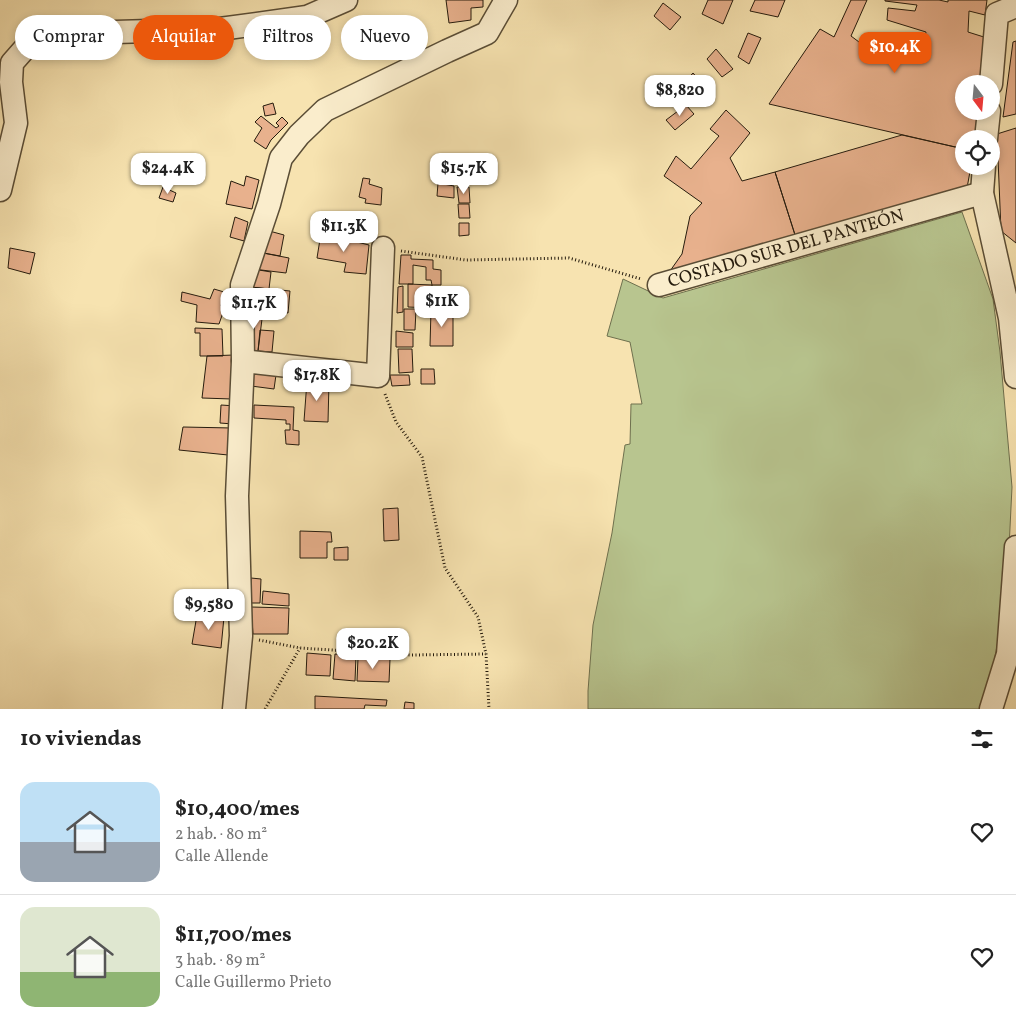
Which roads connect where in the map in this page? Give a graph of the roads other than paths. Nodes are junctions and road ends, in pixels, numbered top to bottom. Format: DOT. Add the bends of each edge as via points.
graph roads {
  1 [pos="346,0"];
  2 [pos="506,0"];
  3 [pos="1006,10"];
  4 [pos="993,75"];
  5 [pos="5,150"];
  6 [pos="983,175"];
  7 [pos="0,190"];
  8 [pos="982,194"];
  9 [pos="383,248"];
  10 [pos="659,284"];
  11 [pos="1013,317"];
  12 [pos="243,361"];
  13 [pos="1016,377"];
  14 [pos="1016,546"];
  15 [pos="234,709"];
  16 [pos="990,709"];
  1 -- 5 [label="street" via="307,17 220,29 80,33 27,46 12,63 16,123"];
  2 -- 12 [label="street" via="487,33 325,110 281,158 242,285"];
  3 -- 4 [label="street"];
  5 -- 7 [label="street"];
  6 -- 8 [label="street"];
  8 -- 10 [label="street, COSTADO SUR DEL PANTEÓN"];
  8 -- 11 [label="street"];
  9 -- 12 [label="street" via="378,376"];
  11 -- 13 [label="street"];
  12 -- 15 [label="street" via="237,496 241,636"];
  14 -- 16 [label="street" via="1008,654"];
}
